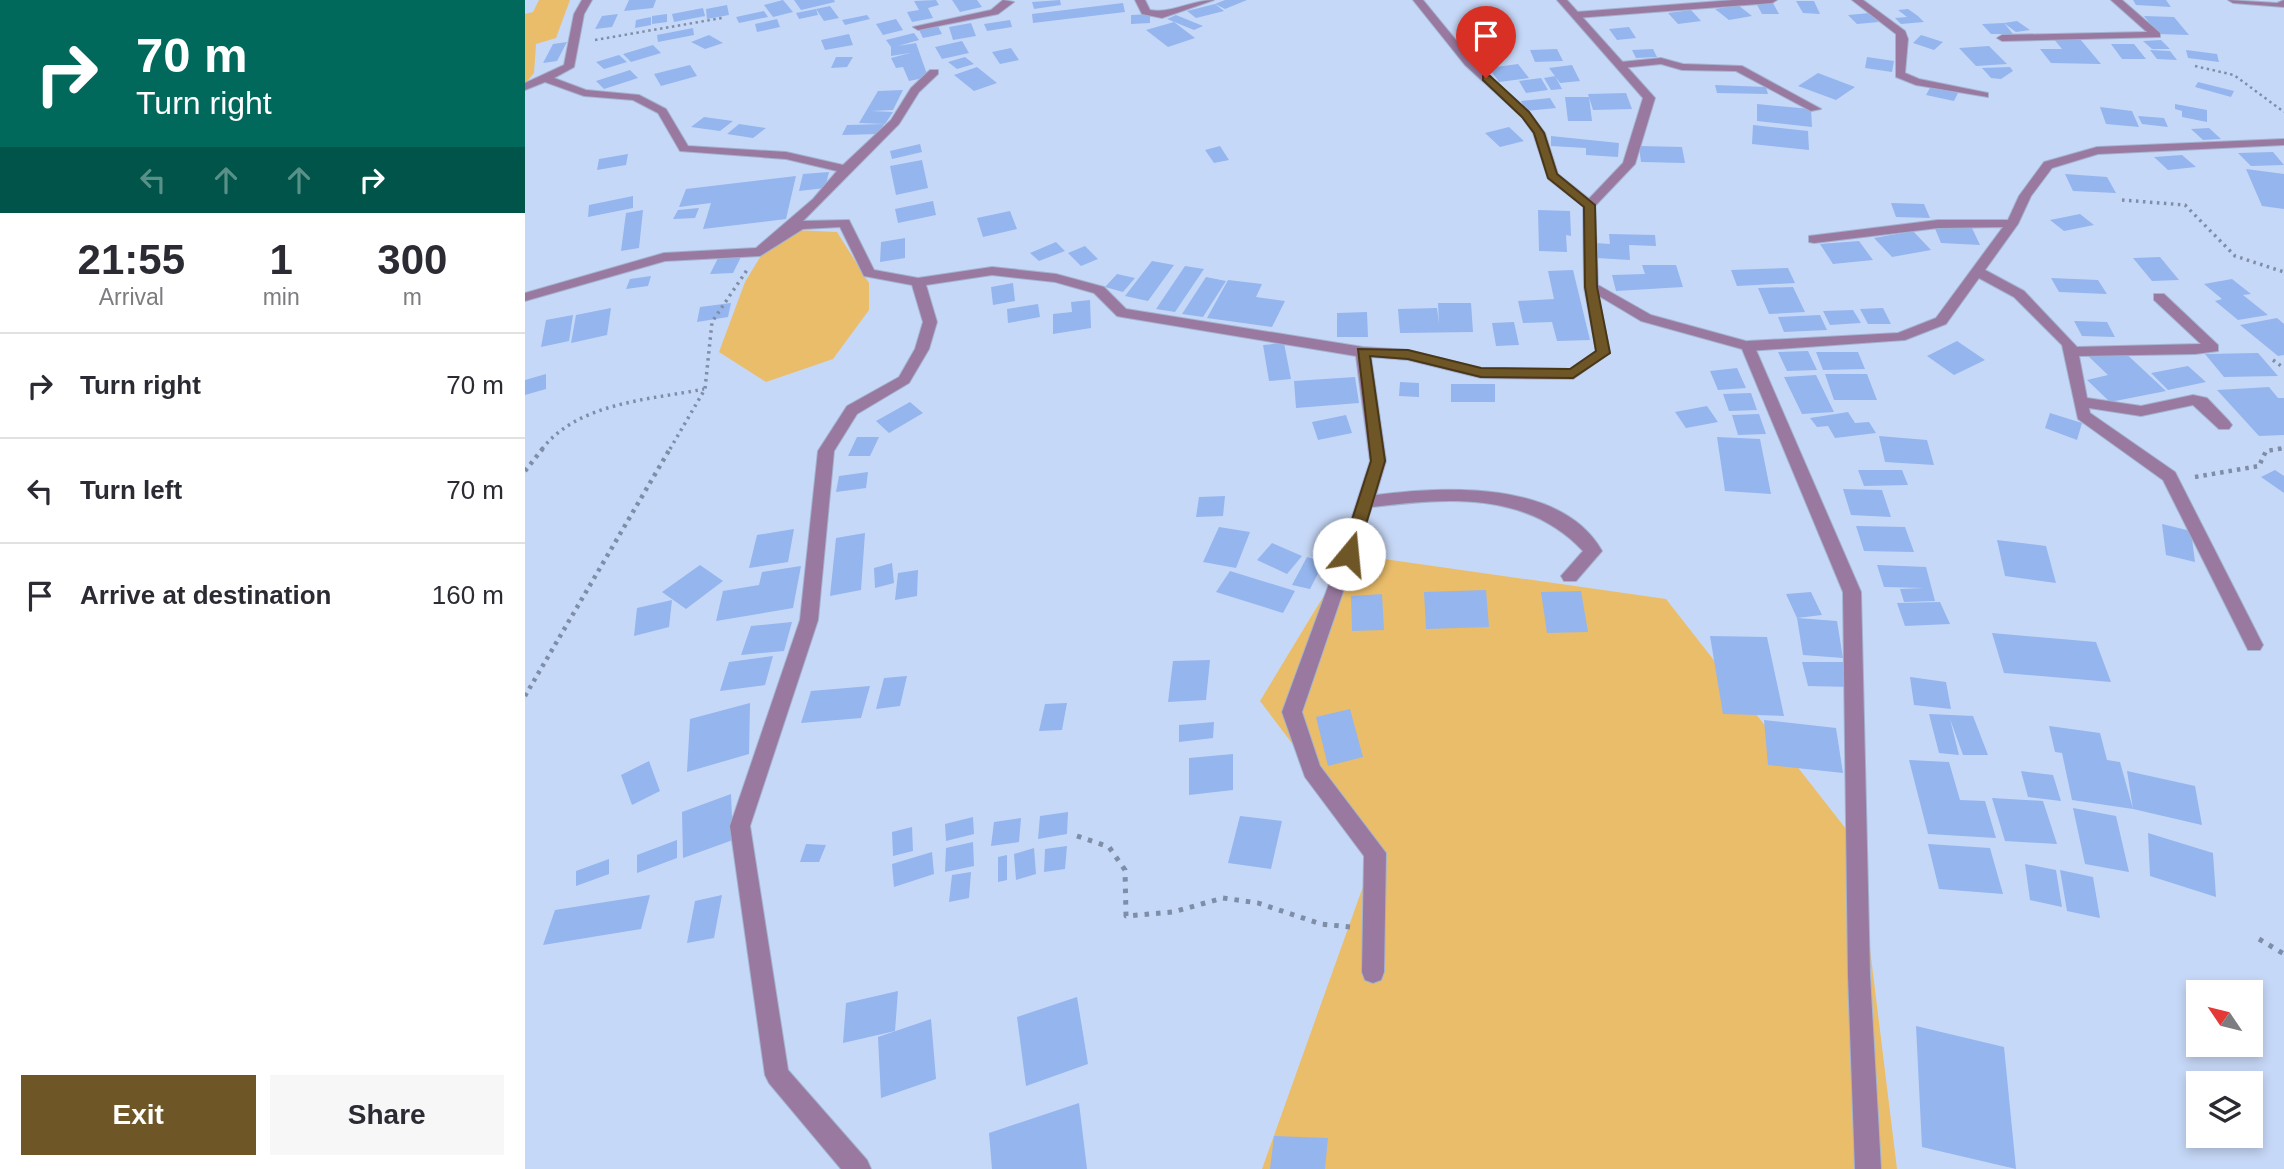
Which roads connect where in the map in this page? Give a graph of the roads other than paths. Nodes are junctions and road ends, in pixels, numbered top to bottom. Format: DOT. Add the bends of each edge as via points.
graph roads {
  1 [pos="587,0"];
  2 [pos="1008,0"];
  3 [pos="1140,0"];
  4 [pos="1209,0"];
  5 [pos="1418,0"];
  6 [pos="1562,0"];
  7 [pos="1772,0"];
  8 [pos="1857,0"];
  9 [pos="2116,0"];
  10 [pos="2232,0"];
  11 [pos="2283,4"];
  12 [pos="1576,15"];
  13 [pos="918,27"];
  14 [pos="2002,38"];
  15 [pos="1621,65"];
  16 [pos="934,72"];
  17 [pos="547,79"];
  18 [pos="525,87"];
  19 [pos="1983,95"];
  20 [pos="1815,109"];
  21 [pos="2284,142"];
  22 [pos="845,170"];
  23 [pos="1589,205"];
  24 [pos="2012,224"];
  25 [pos="1814,239"];
  26 [pos="760,252"];
  27 [pos="1978,272"];
  28 [pos="918,282"];
  29 [pos="1591,287"];
  30 [pos="525,297"];
  31 [pos="2159,297"];
  32 [pos="1748,346"];
  33 [pos="1363,352"];
  34 [pos="2070,352"];
  35 [pos="2080,402"];
  36 [pos="2224,425"];
  37 [pos="1365,502"];
  38 [pos="1570,576"];
  39 [pos="2254,645"];
  40 [pos="1373,972"];
  41 [pos="858,1169"];
  42 [pos="1868,1169"];
  1 -- 17 [label="street" via="579,14 569,67"];
  2 -- 13 [label="street" via="994,12"];
  3 -- 4 [label="street" via="1146,12 1162,15"];
  5 -- 23 [label="street" via="1469,63 1526,114 1539,133 1552,176"];
  6 -- 12 [label="street"];
  7 -- 12 [label="street"];
  8 -- 19 [label="street" via="1901,33 1900,75"];
  9 -- 14 [label="street" via="2156,35"];
  10 -- 11 [label="street"];
  12 -- 15 [label="street"];
  15 -- 20 [label="street" via="1661,61 1682,67 1738,68"];
  15 -- 23 [label="street" via="1649,98 1629,164"];
  16 -- 22 [label="street" via="915,90 895,122"];
  17 -- 18 [label="street"];
  17 -- 22 [label="street" via="584,93 635,97 662,111 684,149 778,154"];
  21 -- 24 [label="street" via="2097,151 2048,166 2025,196"];
  22 -- 26 [label="street" via="817,202"];
  23 -- 29 [label="street"];
  24 -- 25 [label="street" via="1902,225"];
  24 -- 27 [label="street"];
  26 -- 28 [label="street" via="804,222 845,223 869,273"];
  26 -- 30 [label="street" via="664,257"];
  27 -- 32 [label="street" via="1941,321 1900,337"];
  27 -- 34 [label="street" via="2019,294 2069,344"];
  28 -- 33 [label="street" via="992,271 1056,278 1099,290 1122,313"];
  28 -- 41 [label="street" via="930,322 922,349 904,380 852,410 826,451 809,621 740,826 777,1075"];
  29 -- 32 [label="street" via="1646,318"];
  29 -- 33 [label="street" via="1603,353 1573,374 1481,373 1408,355"];
  31 -- 34 [label="street" via="2213,348 2105,347"];
  32 -- 42 [label="street" via="1851,592"];
  33 -- 37 [label="street" via="1378,461"];
  34 -- 35 [label="street"];
  35 -- 36 [label="street" via="2141,411 2193,400 2202,402"];
  35 -- 39 [label="street" via="2083,415 2169,476"];
  37 -- 38 [label="street" via="1423,494 1528,505 1579,531 1593,551"];
  37 -- 40 [label="street" via="1292,712 1313,771 1375,853"];
}
